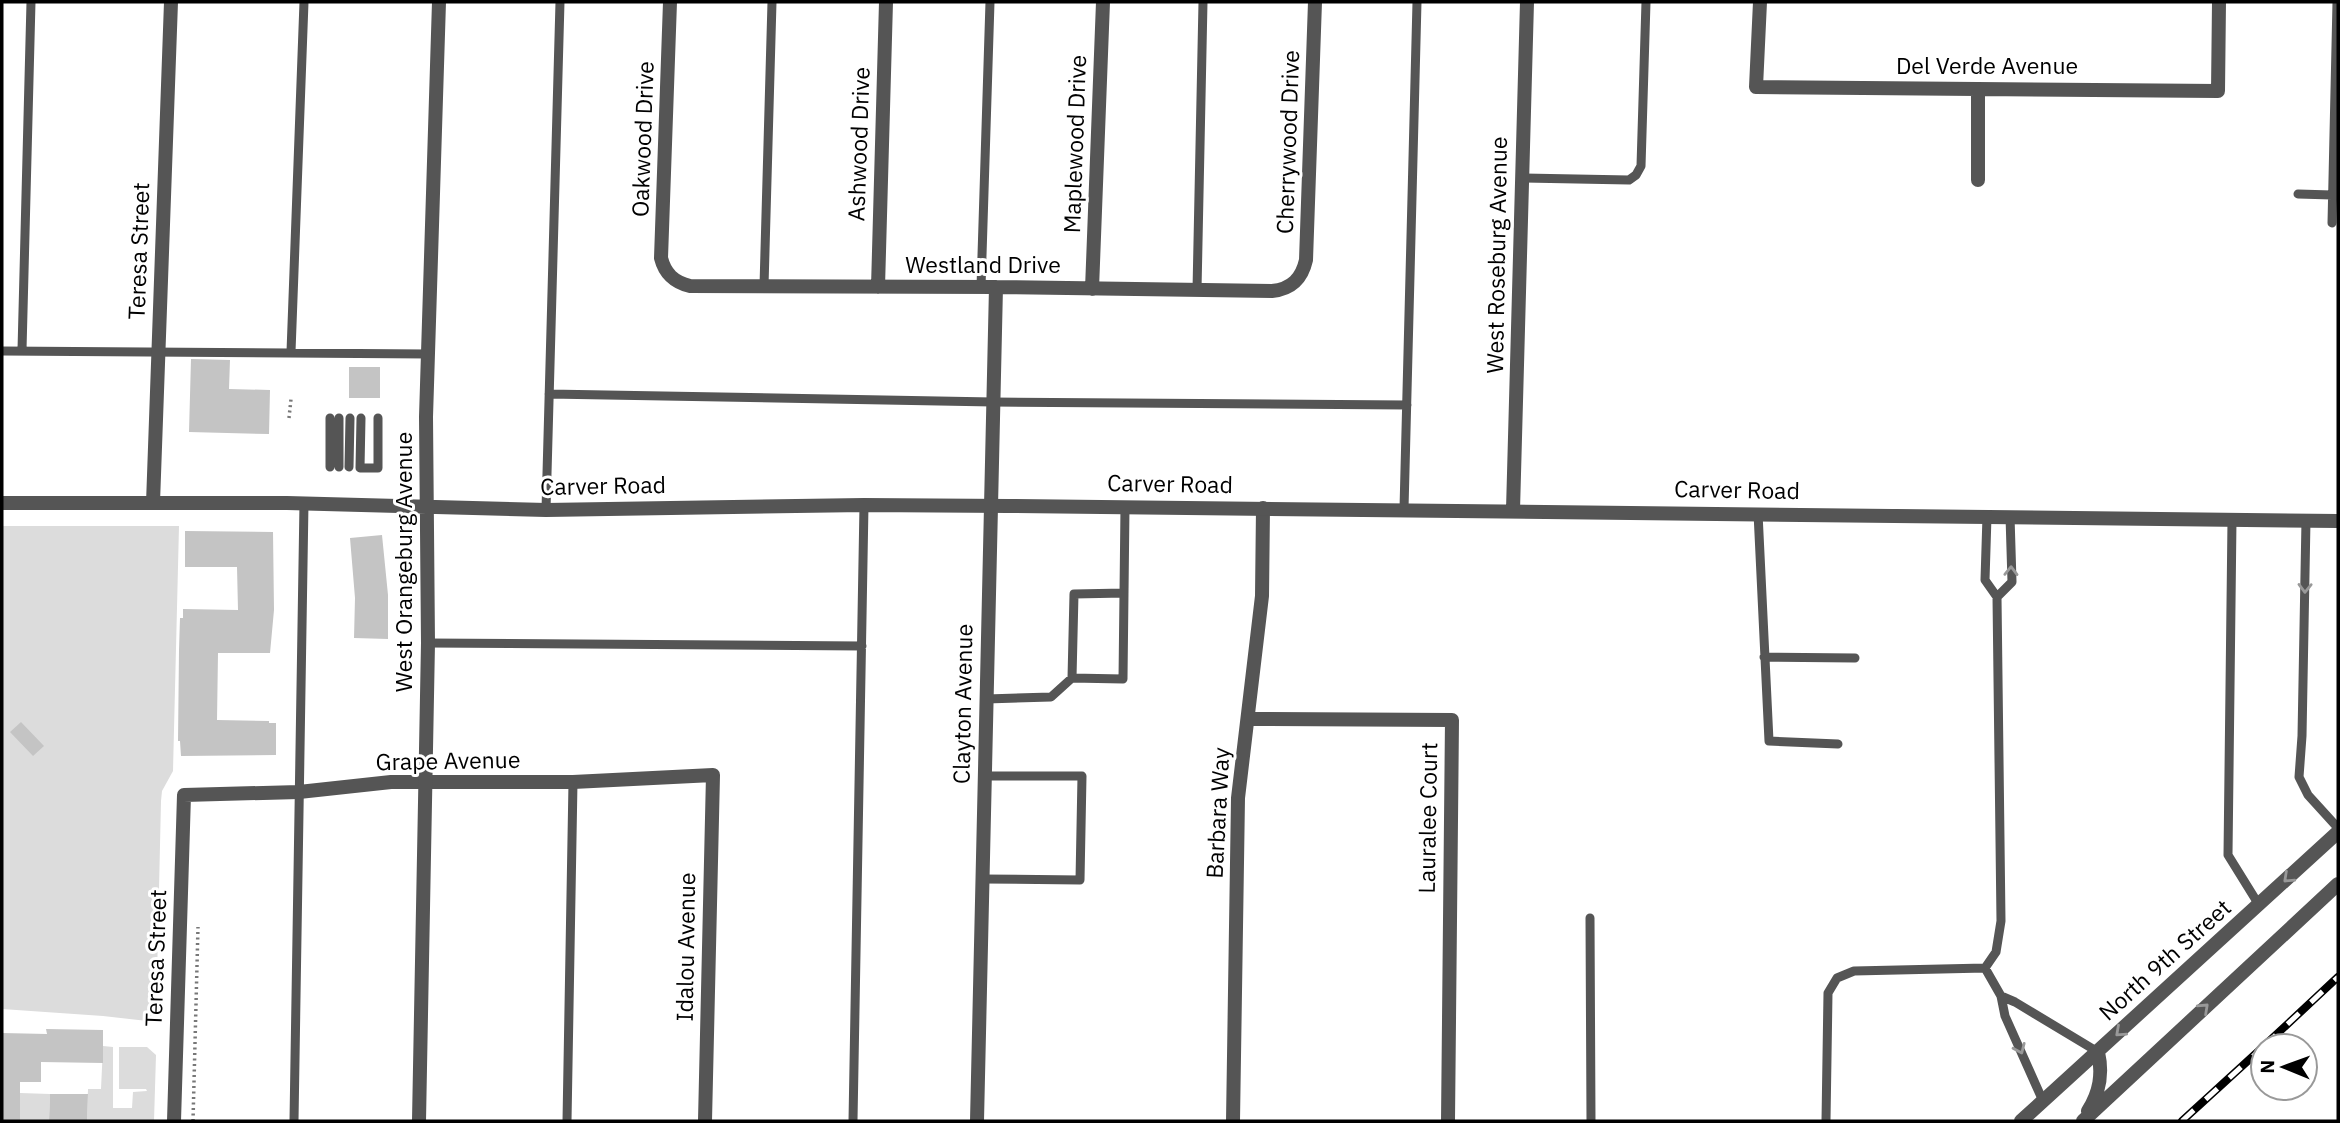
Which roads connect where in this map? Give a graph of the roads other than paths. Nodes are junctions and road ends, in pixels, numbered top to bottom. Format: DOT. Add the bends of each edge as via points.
graph roads {
  1 [pos="31,2"];
  2 [pos="171,2"];
  3 [pos="304,2"];
  4 [pos="439,2"];
  5 [pos="560,2"];
  6 [pos="670,2"];
  7 [pos="772,2"];
  8 [pos="886,2"];
  9 [pos="990,2"];
  10 [pos="1102,2"];
  11 [pos="1203,2"];
  12 [pos="1315,2"];
  13 [pos="1417,2"];
  14 [pos="1527,2"];
  15 [pos="1646,2"];
  16 [pos="1760,2"];
  17 [pos="2219,2"];
  18 [pos="2337,2"];
  19 [pos="1978,89"];
  20 [pos="1521,178"];
  21 [pos="1978,180"];
  22 [pos="2298,194"];
  23 [pos="2332,195"];
  24 [pos="2332,223"];
  25 [pos="670,276"];
  26 [pos="1295,281"];
  27 [pos="764,286"];
  28 [pos="878,287"];
  29 [pos="989,287"];
  30 [pos="1092,289"];
  31 [pos="1197,290"];
  32 [pos="2,351"];
  33 [pos="22,351"];
  34 [pos="158,351"];
  35 [pos="291,352"];
  36 [pos="428,354"];
  37 [pos="549,394"];
  38 [pos="993,402"];
  39 [pos="1407,405"];
  40 [pos="335,418"];
  41 [pos="349,418"];
  42 [pos="361,418"];
  43 [pos="378,418"];
  44 [pos="334,467"];
  45 [pos="349,467"];
  46 [pos="2,503"];
  47 [pos="153,503"];
  48 [pos="304,503"];
  49 [pos="864,505"];
  50 [pos="428,506"];
  51 [pos="990,506"];
  52 [pos="1125,507"];
  53 [pos="1263,508"];
  54 [pos="1404,509"];
  55 [pos="547,510"];
  56 [pos="1513,510"];
  57 [pos="1758,513"];
  58 [pos="1987,516"];
  59 [pos="2010,516"];
  60 [pos="2232,520"];
  61 [pos="2306,520"];
  62 [pos="2338,521"];
  63 [pos="1124,593"];
  64 [pos="1997,597"];
  65 [pos="428,643"];
  66 [pos="862,646"];
  67 [pos="1764,657"];
  68 [pos="1855,658"];
  69 [pos="1072,678"];
  70 [pos="986,699"];
  71 [pos="1248,719"];
  72 [pos="1839,744"];
  73 [pos="713,775"];
  74 [pos="984,776"];
  75 [pos="427,782"];
  76 [pos="573,782"];
  77 [pos="299,792"];
  78 [pos="184,795"];
  79 [pos="2338,830"];
  80 [pos="982,879"];
  81 [pos="2338,884"];
  82 [pos="2259,905"];
  83 [pos="1590,918"];
  84 [pos="1984,968"];
  85 [pos="2001,996"];
  86 [pos="2098,1052"];
  87 [pos="2043,1101"];
  88 [pos="174,1121"];
  89 [pos="294,1121"];
  90 [pos="419,1121"];
  91 [pos="567,1121"];
  92 [pos="705,1121"];
  93 [pos="853,1121"];
  94 [pos="977,1121"];
  95 [pos="1233,1121"];
  96 [pos="1448,1121"];
  97 [pos="1591,1121"];
  98 [pos="1826,1121"];
  99 [pos="2021,1121"];
  100 [pos="2082,1121"];
  1 -- 33 [label="lane"];
  2 -- 34 [label="street, Teresa Street"];
  3 -- 35 [label="lane"];
  4 -- 36 [label="street, West Orangeburg Avenue"];
  5 -- 37 [label="lane"];
  6 -- 25 [label="street, Oakwood Drive" via="662,258"];
  7 -- 27 [label="lane"];
  8 -- 28 [label="street, Ashwood Drive"];
  9 -- 29 [label="lane"];
  10 -- 30 [label="street, Maplewood Drive"];
  11 -- 31 [label="lane"];
  12 -- 26 [label="street, Cherrywood Drive" via="1306,260"];
  13 -- 39 [label="lane"];
  14 -- 20 [label="street, West Roseburg Avenue"];
  15 -- 20 [label="lane" via="1641,166 1636,175 1629,180"];
  16 -- 19 [label="street, Del Verde Avenue" via="1756,87"];
  17 -- 19 [label="street, Del Verde Avenue" via="2218,91"];
  18 -- 23 [label="lane"];
  19 -- 21 [label="street"];
  20 -- 56 [label="street, West Roseburg Avenue"];
  22 -- 23 [label="lane"];
  23 -- 24 [label="lane"];
  25 -- 27 [label="street, Westland Drive" via="690,286"];
  26 -- 31 [label="street, Westland Drive" via="1272,291"];
  27 -- 28 [label="street, Westland Drive"];
  28 -- 29 [label="street, Westland Drive"];
  29 -- 30 [label="street, Westland Drive"];
  29 -- 38 [label="street, Clayton Avenue"];
  30 -- 31 [label="street, Westland Drive"];
  32 -- 33 [label="lane"];
  33 -- 34 [label="lane"];
  34 -- 35 [label="lane"];
  34 -- 47 [label="street, Teresa Street"];
  35 -- 36 [label="lane"];
  36 -- 50 [label="street, West Orangeburg Avenue"];
  37 -- 38 [label="lane"];
  37 -- 55 [label="lane"];
  38 -- 39 [label="lane"];
  38 -- 51 [label="street, Clayton Avenue"];
  39 -- 54 [label="lane"];
  40 -- 44 [label="lane"];
  41 -- 45 [label="lane"];
  42 -- 43 [label="lane" via="360,468 377,468"];
  46 -- 47 [label="street, Carver Road"];
  47 -- 48 [label="street, Carver Road"];
  48 -- 50 [label="street, Carver Road"];
  48 -- 77 [label="lane"];
  49 -- 51 [label="street, Carver Road"];
  49 -- 55 [label="street, Carver Road"];
  49 -- 66 [label="lane"];
  50 -- 55 [label="street, Carver Road"];
  50 -- 65 [label="street, West Orangeburg Avenue"];
  51 -- 52 [label="street, Carver Road"];
  51 -- 70 [label="street, Clayton Avenue"];
  52 -- 53 [label="street, Carver Road"];
  52 -- 63 [label="lane"];
  53 -- 54 [label="street, Carver Road"];
  53 -- 71 [label="street, Barbara Way" via="1262,596"];
  54 -- 56 [label="street, Carver Road"];
  56 -- 57 [label="street, Carver Road"];
  57 -- 58 [label="street, Carver Road"];
  57 -- 67 [label="lane"];
  58 -- 59 [label="street, Carver Road"];
  58 -- 64 [label="lane" via="1985,580"];
  59 -- 60 [label="street, Carver Road"];
  64 -- 59 [label="lane, one-way" via="2012,582"];
  60 -- 61 [label="street, Carver Road"];
  60 -- 82 [label="lane" via="2228,855"];
  61 -- 62 [label="street, Carver Road"];
  61 -- 79 [label="lane, one-way" via="2299,777"];
  63 -- 69 [label="lane" via="1074,594"];
  63 -- 69 [label="lane" via="1123,679"];
  64 -- 84 [label="lane" via="2001,921 1996,952"];
  65 -- 66 [label="lane"];
  65 -- 75 [label="street, West Orangeburg Avenue"];
  66 -- 93 [label="lane"];
  67 -- 68 [label="lane"];
  67 -- 72 [label="lane" via="1769,741"];
  69 -- 70 [label="lane" via="1051,697"];
  70 -- 74 [label="street, Clayton Avenue"];
  71 -- 95 [label="street, Barbara Way" via="1238,798"];
  71 -- 96 [label="street, Lauralee Court" via="1452,720"];
  73 -- 76 [label="street, Grape Avenue"];
  73 -- 92 [label="street, Idalou Avenue"];
  74 -- 80 [label="street, Clayton Avenue"];
  74 -- 80 [label="lane" via="1082,776 1080,880"];
  75 -- 76 [label="street, Grape Avenue"];
  75 -- 77 [label="street, Grape Avenue"];
  75 -- 90 [label="street, West Orangeburg Avenue"];
  76 -- 91 [label="lane"];
  77 -- 78 [label="street, Grape Avenue"];
  77 -- 89 [label="lane"];
  78 -- 88 [label="street, Teresa Street"];
  79 -- 82 [label="street, North 9th Street, one-way"];
  80 -- 94 [label="street, Clayton Avenue"];
  100 -- 81 [label="street, one-way"];
  82 -- 86 [label="street, North 9th Street, one-way"];
  83 -- 97 [label="lane"];
  84 -- 85 [label="lane"];
  84 -- 98 [label="lane" via="1854,971 1837,978 1828,993"];
  85 -- 86 [label="lane"];
  85 -- 87 [label="lane, one-way" via="2005,1016"];
  86 -- 87 [label="street, North 9th Street"];
  86 -- 100 [label="street" via="2099,1090"];
  87 -- 99 [label="street, North 9th Street"];
}
